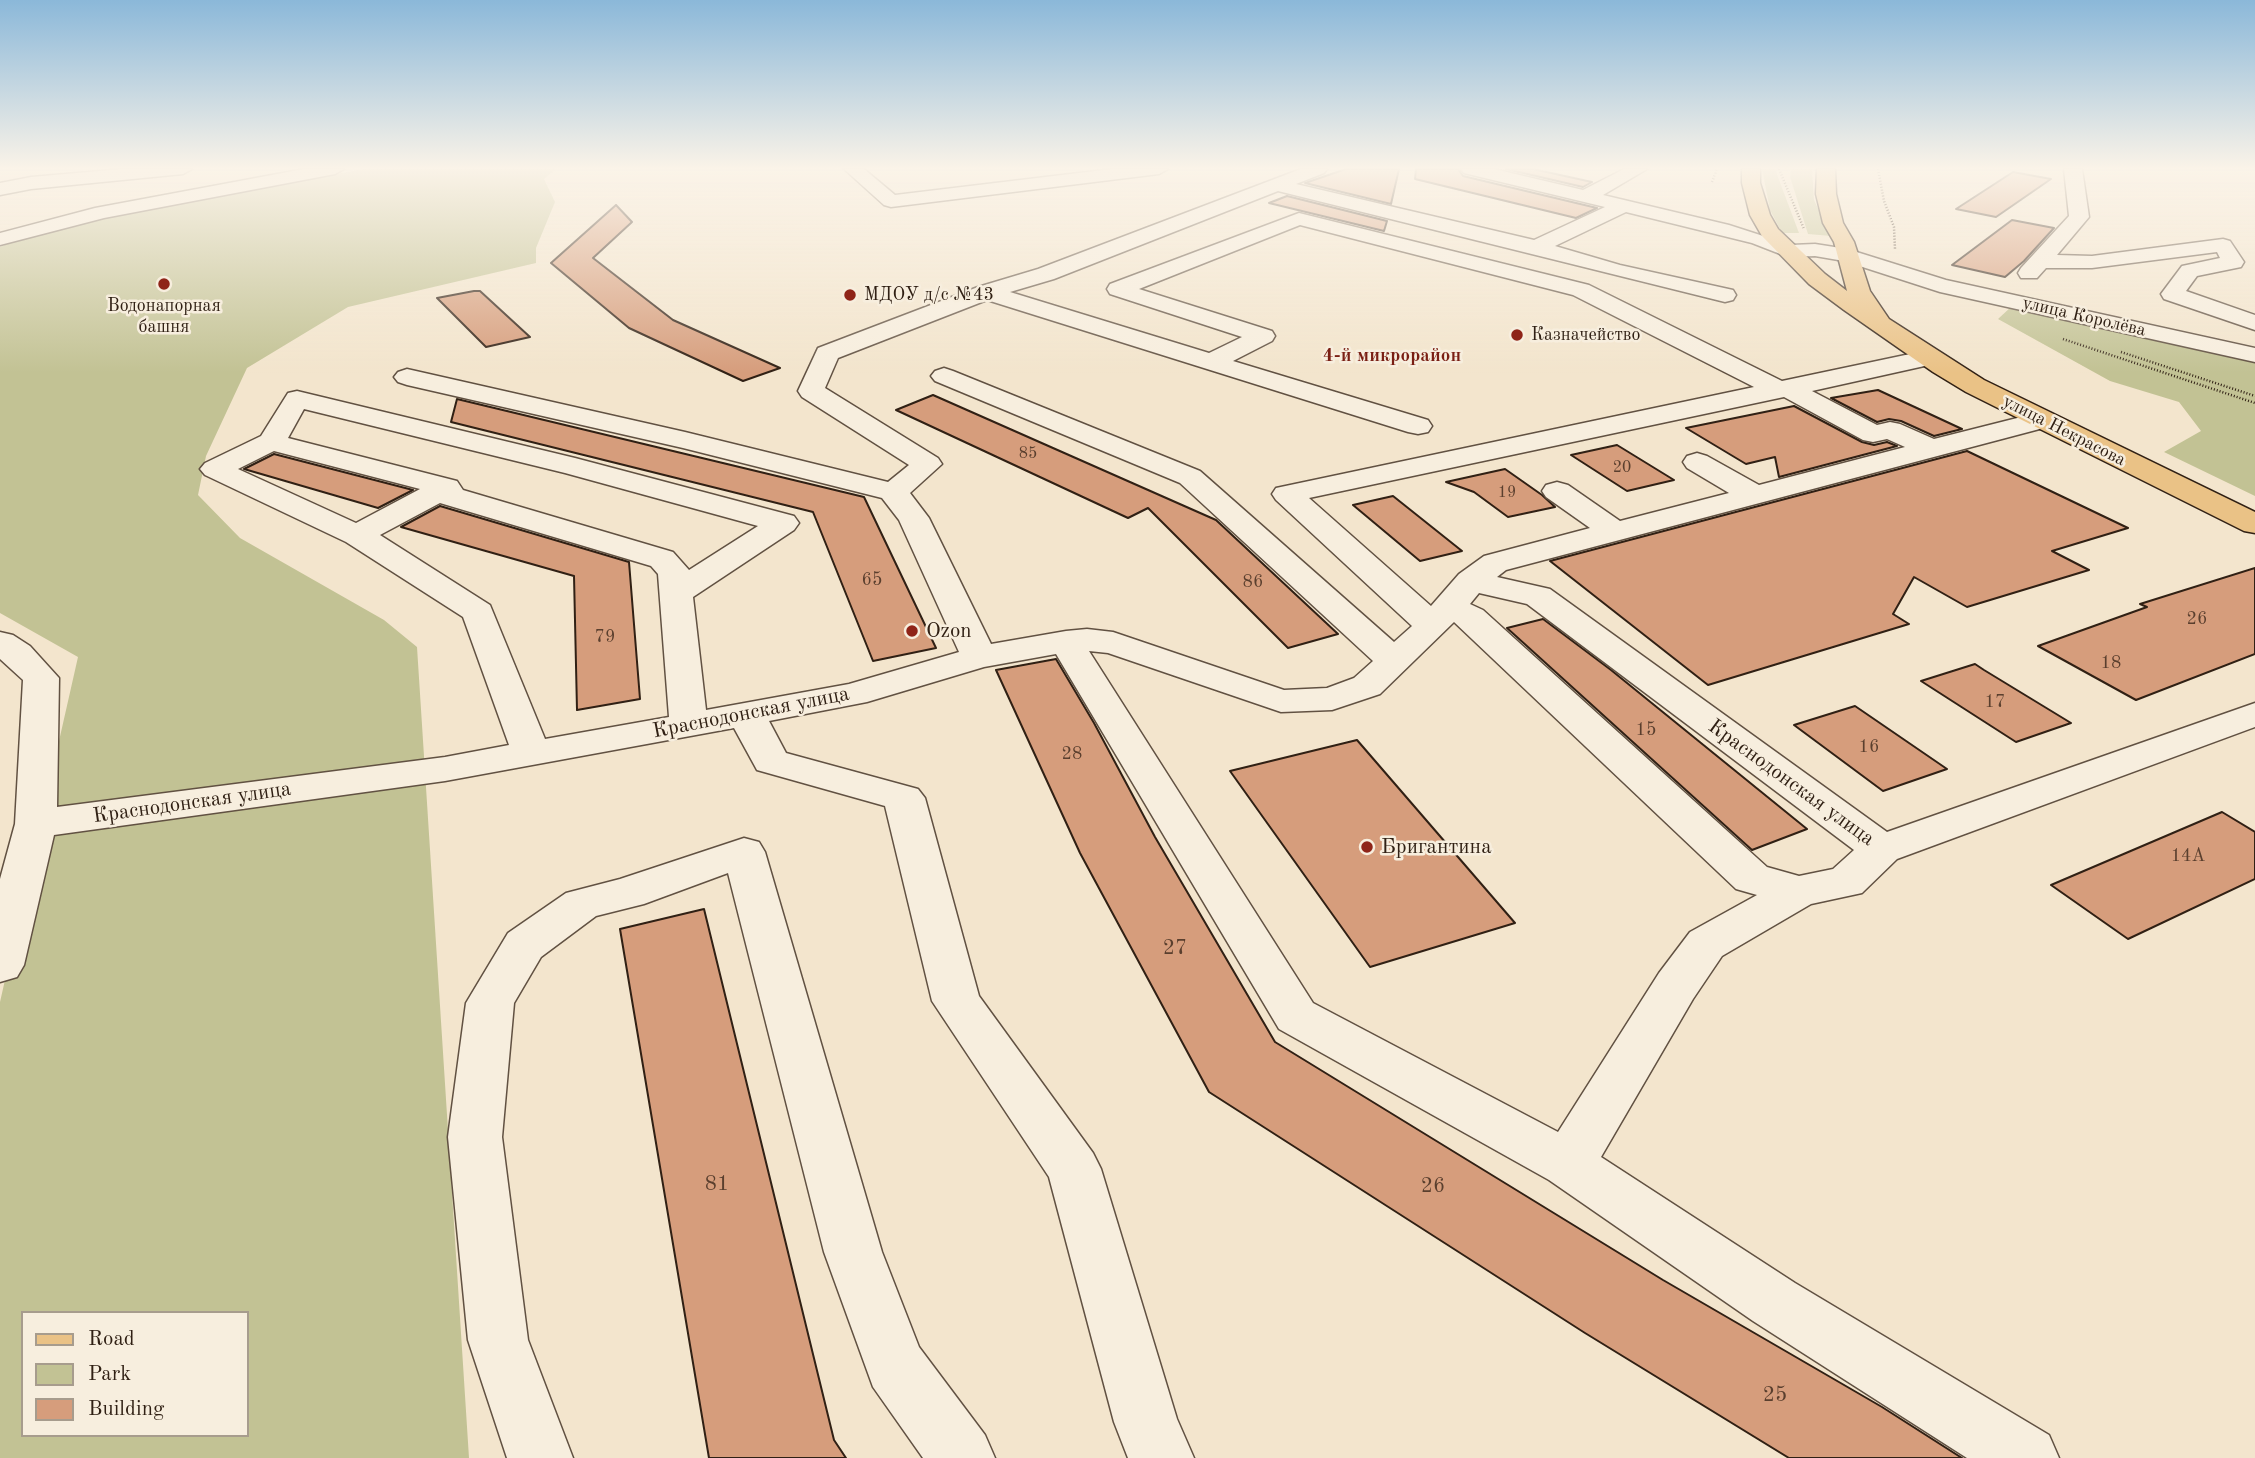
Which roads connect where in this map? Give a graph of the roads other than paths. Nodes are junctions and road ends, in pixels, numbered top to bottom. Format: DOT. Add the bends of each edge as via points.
graph roads {
  1 [pos="1143,237"];
  2 [pos="1252,237"];
  3 [pos="1371,237"];
  4 [pos="1494,237"];
  5 [pos="1557,237"];
  6 [pos="1751,237"];
  7 [pos="1773,237"];
  8 [pos="1842,237"];
  9 [pos="2061,237"];
  10 [pos="1536,247"];
  11 [pos="1788,251"];
  12 [pos="2040,261"];
  13 [pos="2103,261"];
  14 [pos="1850,264"];
  15 [pos="1615,270"];
  16 [pos="1808,271"];
  17 [pos="1581,290"];
  18 [pos="2176,290"];
  19 [pos="986,292"];
  20 [pos="1725,295"];
  21 [pos="2006,299"];
  22 [pos="2255,323"];
  23 [pos="1882,324"];
  24 [pos="2255,355"];
  25 [pos="1929,358"];
  26 [pos="1211,362"];
  27 [pos="944,376"];
  28 [pos="407,377"];
  29 [pos="1783,389"];
  30 [pos="2041,420"];
  31 [pos="1418,426"];
  32 [pos="271,442"];
  33 [pos="1932,449"];
  34 [pos="1697,462"];
  35 [pos="447,487"];
  36 [pos="1557,491"];
  37 [pos="893,492"];
  38 [pos="1755,495"];
  39 [pos="2255,524"];
  40 [pos="1616,532"];
  41 [pos="357,535"];
  42 [pos="676,594"];
  43 [pos="1451,605"];
  44 [pos="1066,642"];
  45 [pos="0,643"];
  46 [pos="979,657"];
  47 [pos="1394,661"];
  48 [pos="2255,714"];
  49 [pos="746,715"];
  50 [pos="689,725"];
  51 [pos="531,753"];
  52 [pos="36,824"];
  53 [pos="1882,849"];
  54 [pos="1799,891"];
  55 [pos="0,965"];
  56 [pos="1568,1164"];
  57 [pos="540,1458"];
  58 [pos="962,1458"];
  59 [pos="1161,1458"];
  60 [pos="2026,1458"];
  1 -- 19 [label="street"];
  2 -- 26 [label="street" via="1118,289 1263,336"];
  3 -- 17 [label="street"];
  4 -- 10 [label="street"];
  5 -- 10 [label="street"];
  6 -- 11 [label="street"];
  7 -- 11 [label="main road, улица Некрасова"];
  8 -- 14 [label="main road, улица Некрасова"];
  9 -- 12 [label="street"];
  10 -- 15 [label="street"];
  11 -- 14 [label="street" via="1815,250"];
  11 -- 16 [label="main road, улица Некрасова"];
  12 -- 13 [label="street"];
  12 -- 21 [label="street"];
  13 -- 18 [label="street" via="2143,281"];
  13 -- 18 [label="street" via="2223,245 2233,262 2190,271"];
  14 -- 16 [label="street, улица Королёва"];
  14 -- 21 [label="street, улица Королёва"];
  14 -- 23 [label="main road, улица Некрасова" via="1859,292"];
  15 -- 17 [label="street"];
  15 -- 20 [label="street"];
  16 -- 23 [label="main road, улица Некрасова"];
  17 -- 29 [label="street"];
  18 -- 22 [label="street" via="2172,294 2180,299"];
  19 -- 26 [label="street"];
  19 -- 37 [label="street" via="827,353 811,391 928,464"];
  21 -- 24 [label="street, улица Королёва"];
  23 -- 25 [label="main road, улица Некрасова"];
  25 -- 29 [label="street, Краснодонская улица"];
  25 -- 30 [label="main road, улица Некрасова"];
  26 -- 31 [label="street"];
  27 -- 47 [label="street" via="1190,477"];
  28 -- 37 [label="street"];
  29 -- 33 [label="street" via="1873,434 1890,430"];
  29 -- 43 [label="street, Краснодонская улица" via="1287,494"];
  30 -- 33 [label="street, Краснодонская улица"];
  30 -- 39 [label="main road, улица Некрасова"];
  32 -- 35 [label="street"];
  32 -- 41 [label="street" via="215,469"];
  32 -- 42 [label="street" via="297,399 783,523"];
  33 -- 38 [label="street, Краснодонская улица"];
  34 -- 38 [label="street"];
  35 -- 41 [label="street"];
  35 -- 42 [label="street" via="450,496 662,559 674,572"];
  36 -- 40 [label="street"];
  37 -- 46 [label="street" via="914,517"];
  38 -- 40 [label="street, Краснодонская улица"];
  40 -- 43 [label="street, Краснодонская улица" via="1495,563"];
  41 -- 51 [label="street" via="478,612"];
  42 -- 50 [label="street"];
  43 -- 47 [label="street, Краснодонская улица"];
  43 -- 53 [label="street, Краснодонская улица" via="1538,596"];
  43 -- 54 [label="street" via="1471,617 1752,877"];
  44 -- 46 [label="street, Краснодонская улица"];
  44 -- 47 [label="street, Краснодонская улица" via="1113,643 1281,701 1332,699 1367,685"];
  44 -- 56 [label="street" via="1296,1016"];
  45 -- 52 [label="street" via="41,678"];
  46 -- 49 [label="street, Краснодонская улица" via="854,694"];
  48 -- 53 [label="street, Краснодонская улица"];
  49 -- 50 [label="street, Краснодонская улица"];
  49 -- 59 [label="street" via="771,761 904,798 956,1001 1074,1169 1146,1422"];
  50 -- 51 [label="street, Краснодонская улица"];
  51 -- 52 [label="street, Краснодонская улица" via="445,769"];
  52 -- 55 [label="street"];
  53 -- 54 [label="street" via="1846,882"];
  54 -- 56 [label="street" via="1706,944"];
  56 -- 60 [label="street" via="1774,1302"];
  57 -- 58 [label="street" via="498,1340 476,1150 490,1003 524,945 582,904 628,893 744,852 853,1252 895,1366"];
}
